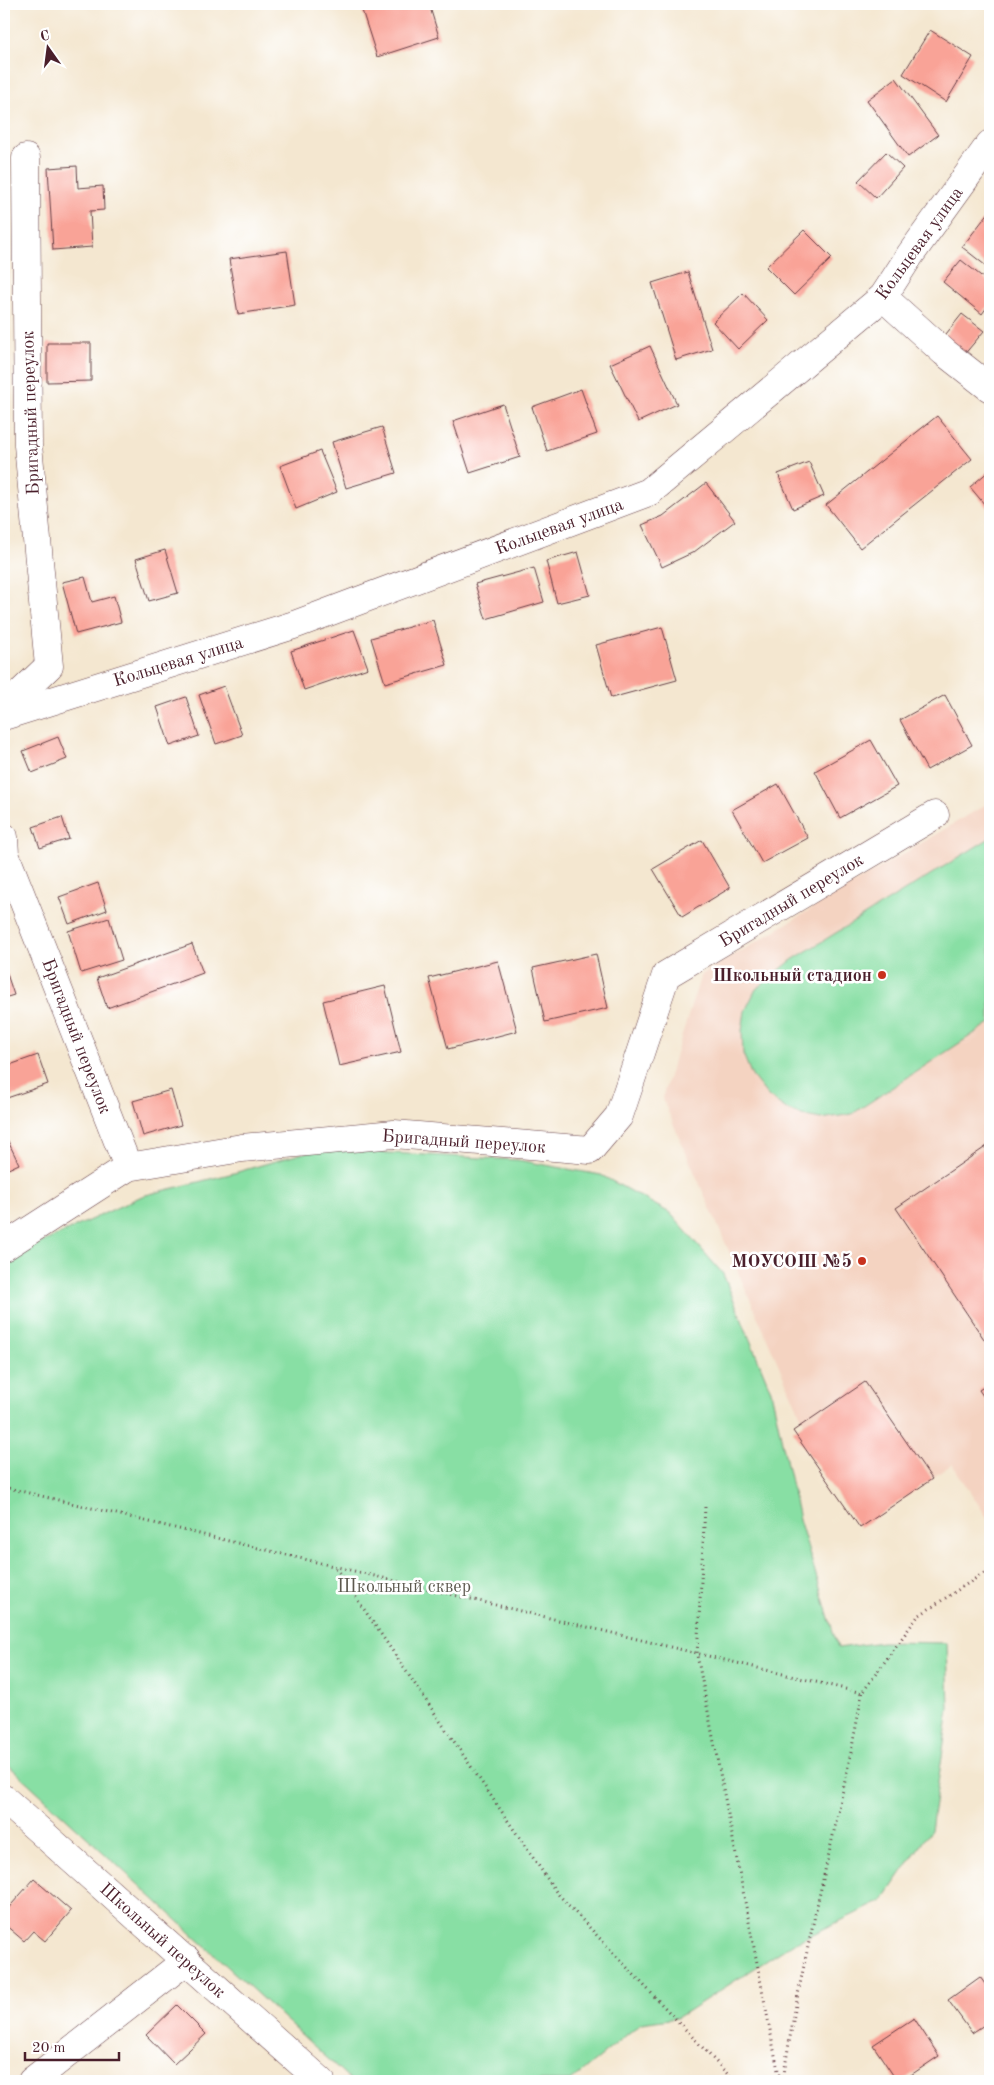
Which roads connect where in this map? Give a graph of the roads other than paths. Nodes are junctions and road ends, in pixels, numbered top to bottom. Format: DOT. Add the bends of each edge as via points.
graph roads {
  1 [pos="990,144"];
  2 [pos="26,158"];
  3 [pos="882,297"];
  4 [pos="990,388"];
  5 [pos="4,709"];
  6 [pos="4,716"];
  7 [pos="935,815"];
  8 [pos="4,837"];
  9 [pos="128,1167"];
  10 [pos="4,1247"];
  11 [pos="4,1799"];
  12 [pos="186,1960"];
  13 [pos="32,2081"];
  14 [pos="320,2081"];
  1 -- 3 [label="street, Кольцевая улица"];
  2 -- 5 [label="street, Бригадный переулок" via="28,445 49,666"];
  3 -- 4 [label="street"];
  3 -- 6 [label="street, Кольцевая улица" via="649,492 294,625"];
  7 -- 9 [label="street, Бригадный переулок" via="666,975 619,1116 590,1150 394,1134 242,1148"];
  8 -- 9 [label="street, Бригадный переулок" via="5,854"];
  9 -- 10 [label="street"];
  11 -- 12 [label="street, Школьный переулок"];
  12 -- 13 [label="street"];
  12 -- 14 [label="street, Школьный переулок"];
}
